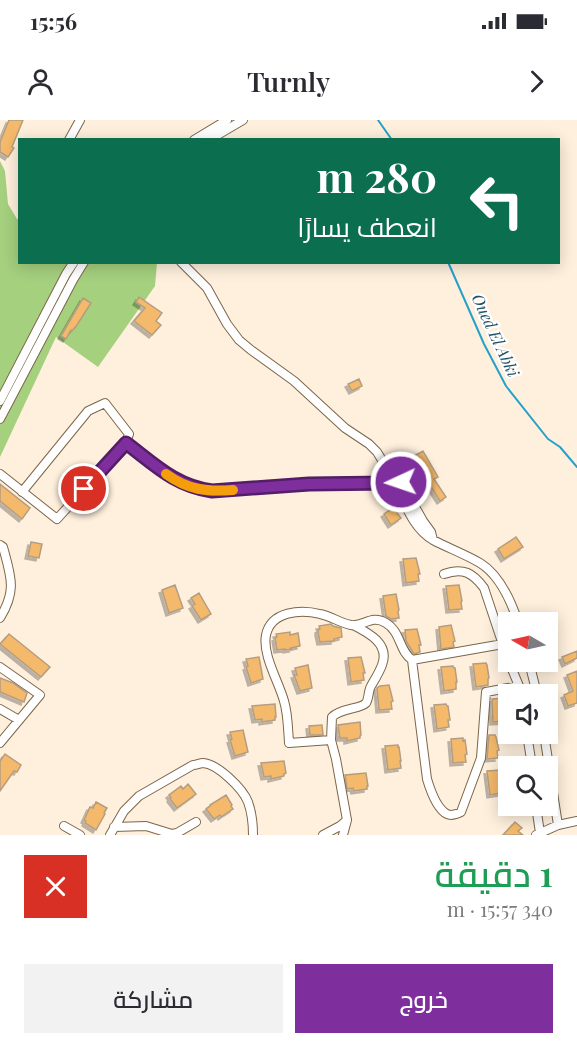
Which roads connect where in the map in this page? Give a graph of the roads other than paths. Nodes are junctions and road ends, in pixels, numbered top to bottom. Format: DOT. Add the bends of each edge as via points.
graph roads {
  1 [pos="80,120"];
  2 [pos="227,120"];
  3 [pos="243,120"];
  4 [pos="70,138"];
  5 [pos="197,138"];
  6 [pos="212,138"];
  7 [pos="73,264"];
  8 [pos="83,264"];
  9 [pos="183,264"];
  10 [pos="0,401"];
  11 [pos="0,419"];
  12 [pos="126,443"];
  13 [pos="0,474"];
  14 [pos="391,475"];
  15 [pos="387,483"];
  16 [pos="399,484"];
  17 [pos="22,492"];
  18 [pos="0,544"];
  19 [pos="444,574"];
  20 [pos="514,612"];
  21 [pos="0,618"];
  22 [pos="353,625"];
  23 [pos="498,632"];
  24 [pos="498,645"];
  25 [pos="412,660"];
  26 [pos="0,667"];
  27 [pos="498,691"];
  28 [pos="0,709"];
  29 [pos="19,720"];
  30 [pos="331,740"];
  31 [pos="0,743"];
  32 [pos="546,744"];
  33 [pos="537,816"];
  34 [pos="347,820"];
  35 [pos="577,821"];
  36 [pos="195,822"];
  37 [pos="558,825"];
  38 [pos="64,826"];
  39 [pos="340,826"];
  40 [pos="112,831"];
  41 [pos="162,831"];
  42 [pos="538,834"];
  43 [pos="80,835"];
  44 [pos="153,835"];
  45 [pos="253,835"];
  46 [pos="322,835"];
  47 [pos="329,835"];
  48 [pos="343,835"];
  1 -- 4 [label="street"];
  2 -- 5 [label="street"];
  3 -- 6 [label="street"];
  7 -- 10 [label="street"];
  8 -- 11 [label="street"];
  9 -- 14 [label="street" via="207,288 239,340 369,444"];
  12 -- 15 [label="street" via="169,476 198,489"];
  12 -- 17 [label="street" via="57,519"];
  12 -- 17 [label="street" via="129,434 105,403 88,411"];
  13 -- 17 [label="street"];
  14 -- 15 [label="street"];
  14 -- 16 [label="street" via="398,476"];
  15 -- 16 [label="street" via="390,487"];
  16 -- 20 [label="street" via="425,536 490,571"];
  18 -- 21 [label="street" via="12,581"];
  19 -- 23 [label="street" via="464,572 477,578"];
  22 -- 25 [label="street" via="372,619 389,625 399,637 405,655"];
  22 -- 30 [label="street" via="381,645 383,663 364,706 332,717"];
  22 -- 30 [label="street" via="322,614 297,612 274,620 266,634 268,656 285,702 289,743"];
  24 -- 25 [label="street"];
  25 -- 27 [label="street" via="427,779 447,814 461,812 481,758 486,692"];
  26 -- 29 [label="street" via="40,695"];
  28 -- 29 [label="street"];
  29 -- 31 [label="street"];
  30 -- 34 [label="street"];
  32 -- 37 [label="street"];
  33 -- 42 [label="street"];
  34 -- 39 [label="street"];
  34 -- 48 [label="street"];
  35 -- 37 [label="street"];
  36 -- 41 [label="street" via="177,833"];
  37 -- 42 [label="street"];
  38 -- 43 [label="street"];
  39 -- 46 [label="street"];
  39 -- 47 [label="street"];
  40 -- 41 [label="street" via="146,826"];
  40 -- 45 [label="street" via="139,796 204,763 240,789 249,807"];
  41 -- 44 [label="street"];
}
